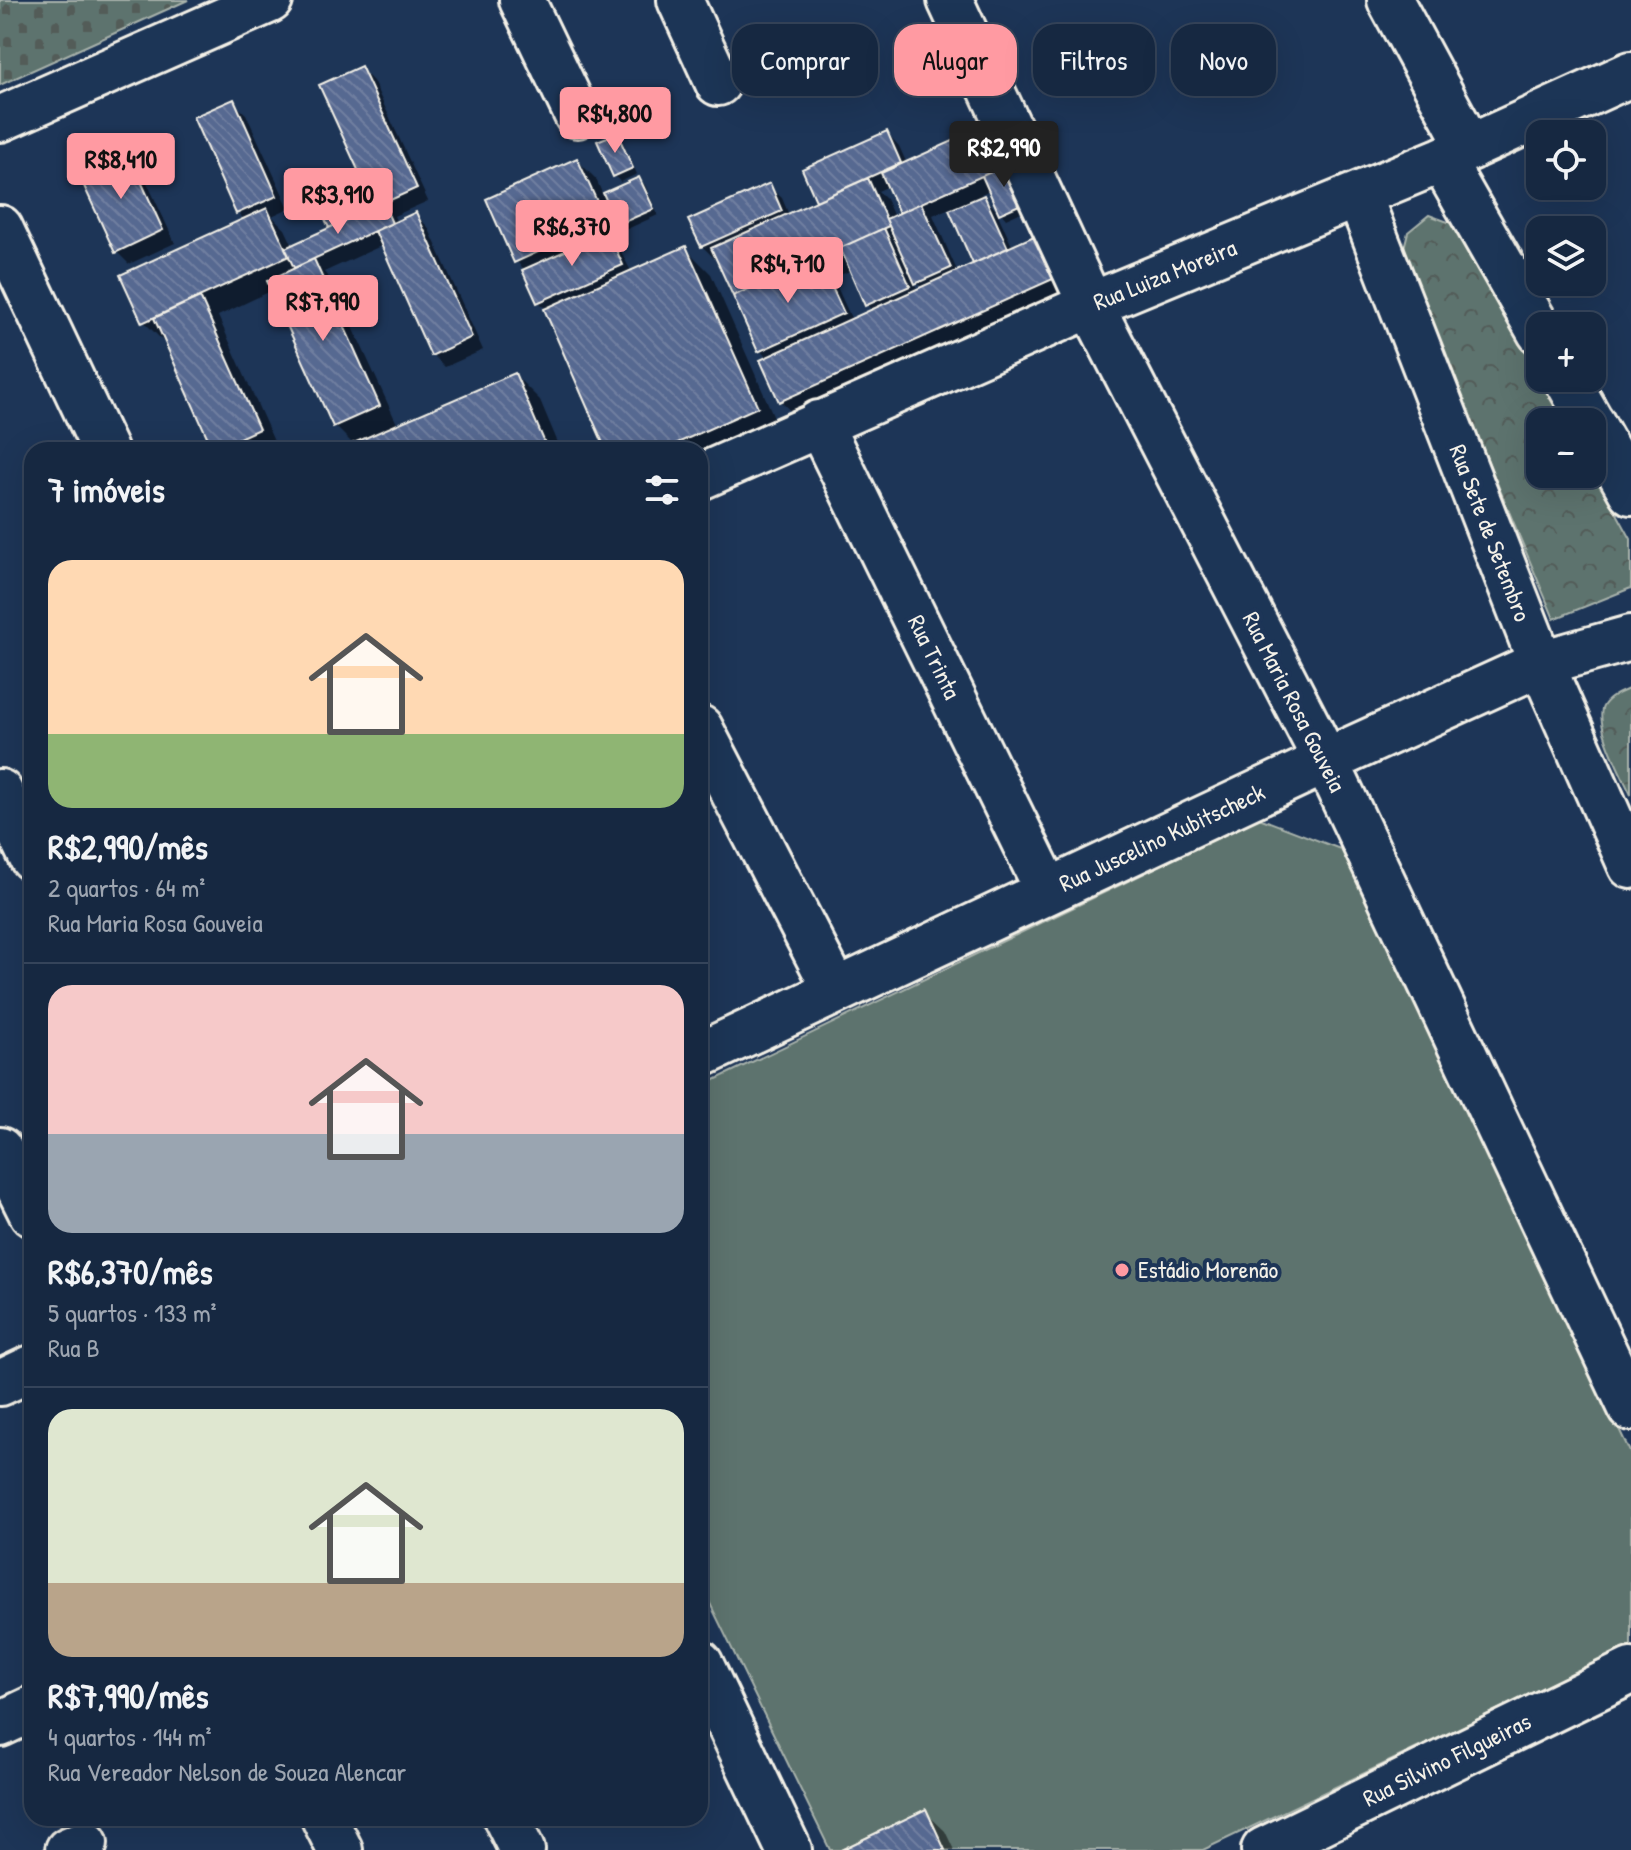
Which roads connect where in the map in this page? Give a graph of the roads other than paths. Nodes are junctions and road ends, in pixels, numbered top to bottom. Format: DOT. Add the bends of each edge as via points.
graph roads {
  1 [pos="270,0"];
  2 [pos="522,0"];
  3 [pos="680,0"];
  4 [pos="950,0"];
  5 [pos="1390,0"];
  6 [pos="1631,74"];
  7 [pos="718,83"];
  8 [pos="577,115"];
  9 [pos="0,119"];
  10 [pos="1456,154"];
  11 [pos="1359,196"];
  12 [pos="0,228"];
  13 [pos="1091,305"];
  14 [pos="1531,312"];
  15 [pos="819,423"];
  16 [pos="101,442"];
  17 [pos="1606,448"];
  18 [pos="708,473"];
  19 [pos="1631,492"];
  20 [pos="1631,638"];
  21 [pos="1541,663"];
  22 [pos="708,743"];
  23 [pos="1326,761"];
  24 [pos="24,779"];
  25 [pos="0,790"];
  26 [pos="24,841"];
  27 [pos="1631,866"];
  28 [pos="1048,891"];
  29 [pos="836,991"];
  30 [pos="708,1051"];
  31 [pos="0,1150"];
  32 [pos="24,1198"];
  33 [pos="24,1372"];
  34 [pos="0,1383"];
  35 [pos="1631,1408"];
  36 [pos="1631,1671"];
  37 [pos="708,1680"];
  38 [pos="24,1713"];
  39 [pos="0,1724"];
  40 [pos="328,1826"];
  41 [pos="510,1826"];
  42 [pos="340,1850"];
  43 [pos="522,1850"];
  44 [pos="789,1850"];
  45 [pos="1264,1850"];
  1 -- 9 [label="street"];
  2 -- 8 [label="street"];
  3 -- 7 [label="street"];
  4 -- 13 [label="street, Rua Maria Rosa Gouveia"];
  5 -- 10 [label="street"];
  6 -- 10 [label="street, Rua Luiza Moreira"];
  10 -- 11 [label="street, Rua Luiza Moreira"];
  10 -- 14 [label="street"];
  11 -- 13 [label="street, Rua Luiza Moreira"];
  11 -- 21 [label="street, Rua Sete de Setembro"];
  12 -- 16 [label="street"];
  13 -- 15 [label="street, Rua Luiza Moreira"];
  13 -- 23 [label="street, Rua Maria Rosa Gouveia"];
  15 -- 18 [label="street, Rua Luiza Moreira"];
  15 -- 28 [label="street, Rua Trinta"];
  17 -- 19 [label="street"];
  20 -- 21 [label="street, Rua Juscelino Kubitscheck"];
  21 -- 23 [label="street, Rua Juscelino Kubitscheck"];
  21 -- 27 [label="street, Rua Sete de Setembro"];
  22 -- 29 [label="street"];
  23 -- 28 [label="street, Rua Juscelino Kubitscheck"];
  23 -- 35 [label="street, Rua Maria Rosa Gouveia"];
  24 -- 25 [label="street"];
  25 -- 26 [label="street"];
  28 -- 29 [label="street, Rua Juscelino Kubitscheck"];
  29 -- 30 [label="street, Rua Juscelino Kubitscheck"];
  31 -- 32 [label="street"];
  33 -- 34 [label="street"];
  36 -- 45 [label="street, Rua Silvino Filgueiras"];
  37 -- 44 [label="street"];
  38 -- 39 [label="street"];
  40 -- 42 [label="street"];
  41 -- 43 [label="street"];
}
